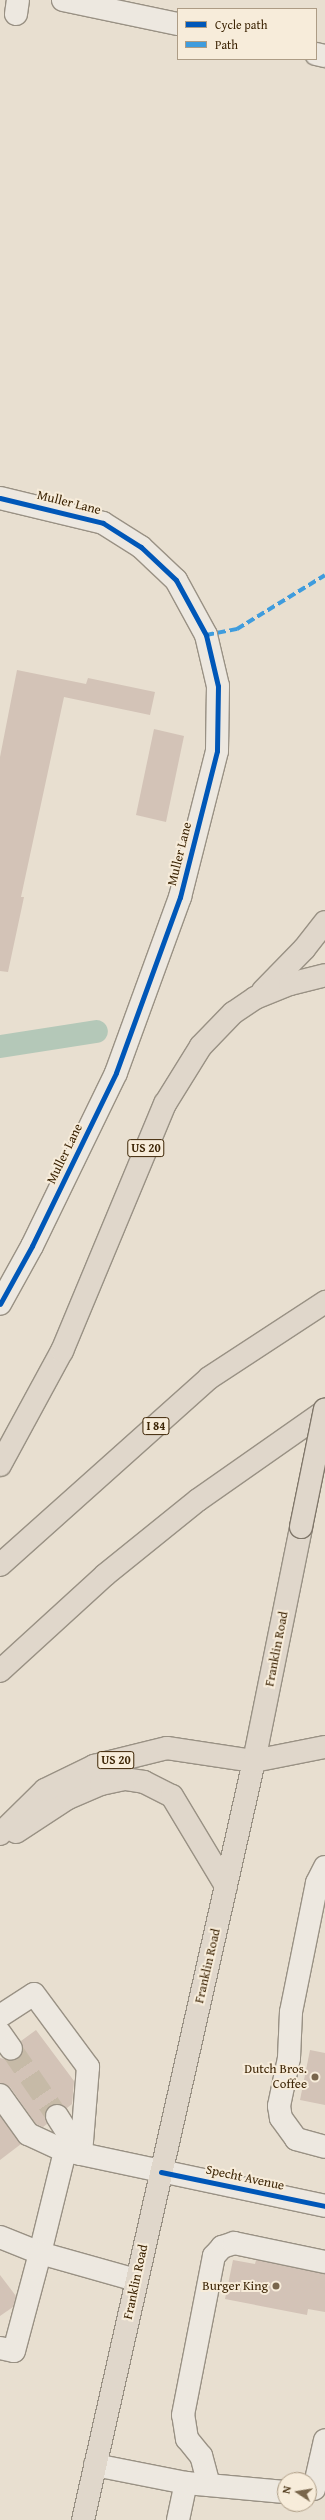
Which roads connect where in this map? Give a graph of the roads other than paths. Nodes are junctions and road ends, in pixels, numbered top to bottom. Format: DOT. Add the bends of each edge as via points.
graph roads {
  1 [pos="75,1"];
  2 [pos="177,24"];
  3 [pos="0,498"];
  4 [pos="325,922"];
  5 [pos="325,975"];
  6 [pos="255,998"];
  7 [pos="325,1302"];
  8 [pos="0,1304"];
  9 [pos="325,1410"];
  10 [pos="0,1465"];
  11 [pos="0,1565"];
  12 [pos="0,1671"];
  13 [pos="325,1747"];
  14 [pos="254,1761"];
  15 [pos="0,1834"];
  16 [pos="0,1842"];
  17 [pos="325,1867"];
  18 [pos="226,1886"];
  19 [pos="0,2016"];
  20 [pos="0,2095"];
  21 [pos="57,2116"];
  22 [pos="325,2147"];
  23 [pos="73,2152"];
  24 [pos="161,2172"];
  25 [pos="325,2206"];
  26 [pos="0,2237"];
  27 [pos="40,2253"];
  28 [pos="325,2262"];
  29 [pos="136,2280"];
  30 [pos="0,2348"];
  31 [pos="325,2440"];
  32 [pos="95,2466"];
  33 [pos="186,2483"];
  34 [pos="317,2484"];
  35 [pos="209,2485"];
  36 [pos="277,2491"];
  37 [pos="83,2520"];
  38 [pos="178,2520"];
  1 -- 2 [label="street"];
  3 -- 8 [label="street, Muller Lane" via="103,523 141,547 176,580 206,635 218,686 217,751 180,897 116,1073 32,1246"];
  4 -- 6 [label="main road, US 20" via="304,949"];
  5 -- 6 [label="main road, US 20" via="290,984"];
  6 -- 10 [label="main road, US 20" via="233,1013 201,1046 165,1104 65,1344"];
  7 -- 11 [label="main road, I 84" via="209,1378"];
  9 -- 12 [label="main road" via="198,1500 105,1575"];
  9 -- 14 [label="main road, Franklin Road, bridge"];
  13 -- 14 [label="main road"];
  14 -- 15 [label="main road, US 20" via="167,1748 94,1766 45,1790"];
  14 -- 18 [label="main road, Franklin Road"];
  16 -- 18 [label="main road" via="68,1798 94,1786 125,1779 144,1782 172,1796"];
  17 -- 22 [label="street" via="317,1883 291,2012 289,2058 279,2106 281,2118 296,2139"];
  18 -- 24 [label="main road, Franklin Road"];
  19 -- 23 [label="street" via="34,1994 88,2067"];
  20 -- 23 [label="street, Specht Avenue" via="28,2134"];
  21 -- 23 [label="street"];
  23 -- 24 [label="street, Specht Avenue"];
  23 -- 27 [label="street"];
  24 -- 25 [label="street, Specht Avenue"];
  24 -- 29 [label="main road, Franklin Road"];
  26 -- 27 [label="street"];
  27 -- 29 [label="street"];
  27 -- 30 [label="street" via="14,2351"];
  28 -- 35 [label="street" via="234,2243 222,2247 214,2256 183,2415 187,2439 201,2456"];
  29 -- 32 [label="main road, Franklin Road"];
  31 -- 34 [label="street"];
  32 -- 33 [label="street"];
  32 -- 37 [label="main road, Franklin Road"];
  33 -- 35 [label="street"];
  33 -- 38 [label="street"];
  35 -- 36 [label="street"];
}
